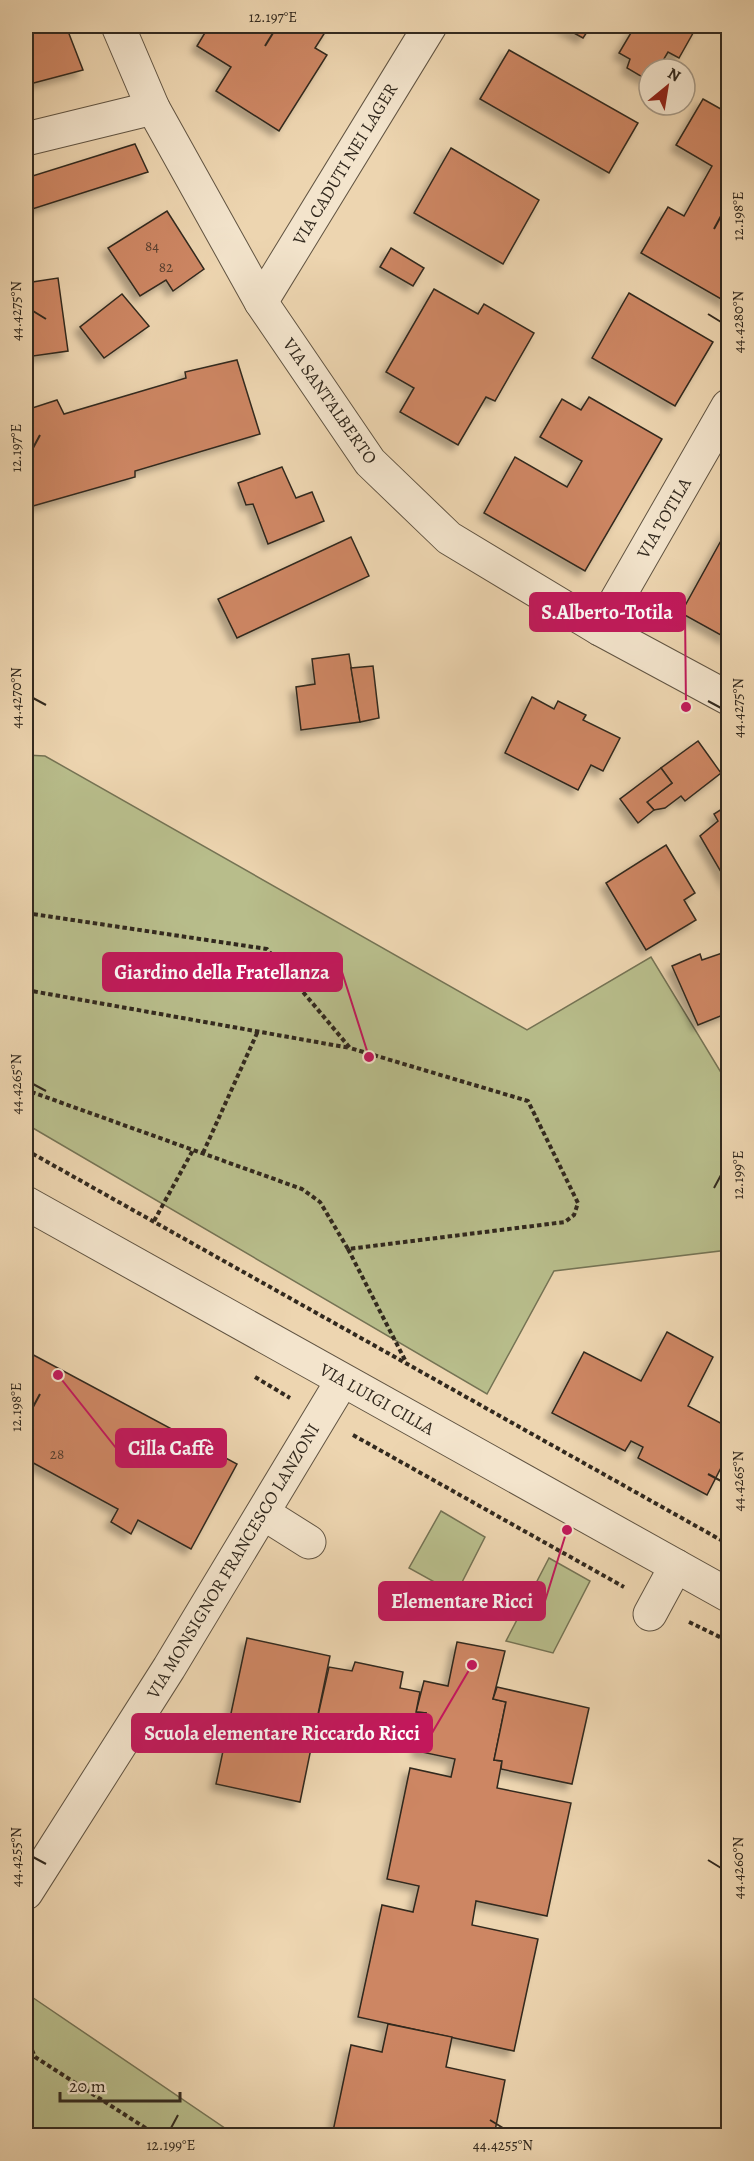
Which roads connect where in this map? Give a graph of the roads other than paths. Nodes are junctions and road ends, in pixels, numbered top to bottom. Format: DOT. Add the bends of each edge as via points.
graph roads {
  1 [pos="118,26"];
  2 [pos="430,26"];
  3 [pos="153,108"];
  4 [pos="26,139"];
  5 [pos="261,302"];
  6 [pos="729,406"];
  7 [pos="600,629"];
  8 [pos="729,698"];
  9 [pos="26,1203"];
  10 [pos="342,1381"];
  11 [pos="263,1513"];
  12 [pos="309,1542"];
  13 [pos="676,1566"];
  14 [pos="729,1595"];
  15 [pos="652,1609"];
  16 [pos="26,1893"];
  1 -- 3 [label="street, VIA SANT'ALBERTO"];
  2 -- 5 [label="street, VIA CADUTI NEI LAGER"];
  3 -- 4 [label="street"];
  3 -- 5 [label="street, VIA SANT'ALBERTO"];
  5 -- 7 [label="street, VIA SANT'ALBERTO" via="370,462 449,538"];
  6 -- 7 [label="street, VIA TOTILA"];
  7 -- 8 [label="street, VIA SANT'ALBERTO"];
  9 -- 10 [label="street, VIA LUIGI CILLA"];
  10 -- 11 [label="street, VIA MONSIGNOR FRANCESCO LANZONI"];
  10 -- 13 [label="street, VIA LUIGI CILLA"];
  11 -- 12 [label="street"];
  11 -- 16 [label="street, VIA MONSIGNOR FRANCESCO LANZONI"];
  13 -- 14 [label="street, VIA LUIGI CILLA"];
  13 -- 15 [label="street"];
}
